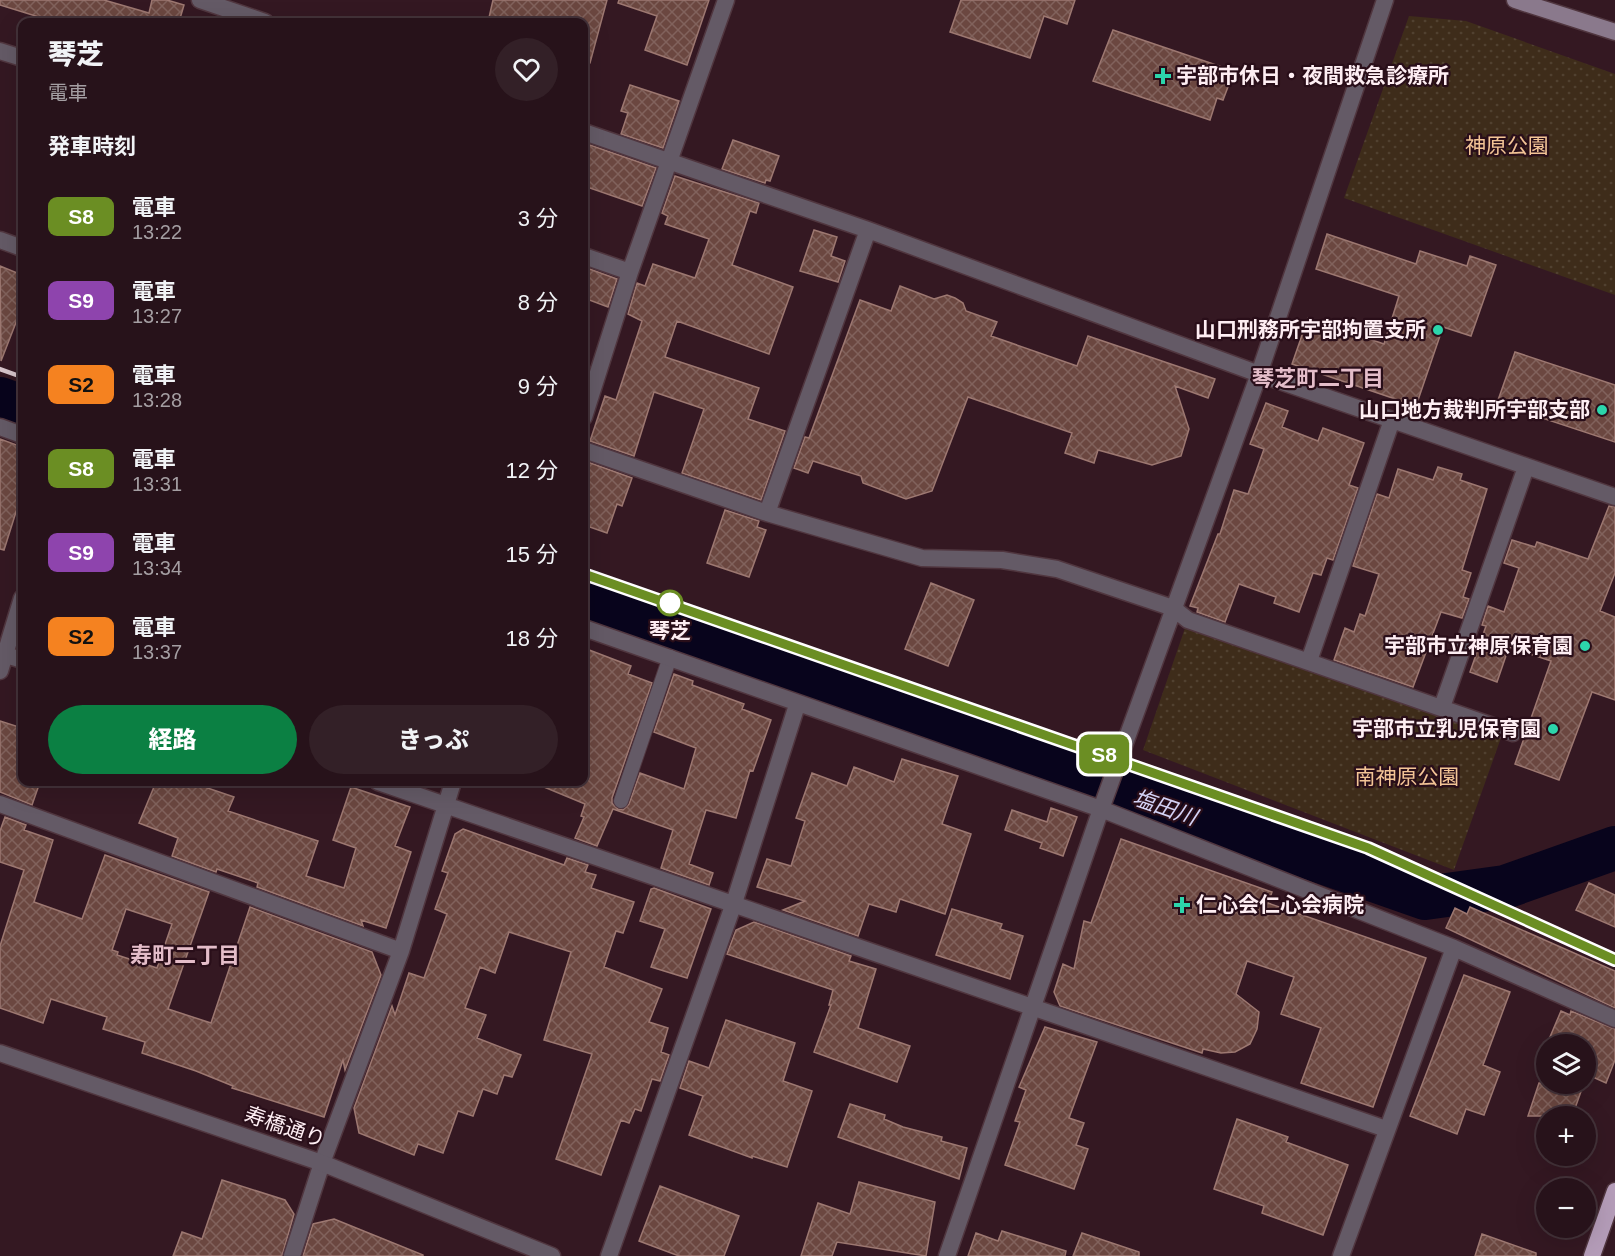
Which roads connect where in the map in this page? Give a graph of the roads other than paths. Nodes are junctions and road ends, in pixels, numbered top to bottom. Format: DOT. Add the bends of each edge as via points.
graph roads {
  1 [pos="200,0"];
  2 [pos="726,0"];
  3 [pos="1385,0"];
  4 [pos="1515,0"];
  5 [pos="253,18"];
  6 [pos="1615,32"];
  7 [pos="0,51"];
  8 [pos="18,57"];
  9 [pos="588,133"];
  10 [pos="669,162"];
  11 [pos="868,230"];
  12 [pos="0,240"];
  13 [pos="18,247"];
  14 [pos="588,256"];
  15 [pos="630,272"];
  16 [pos="1258,374"];
  17 [pos="588,404"];
  18 [pos="1392,420"];
  19 [pos="0,426"];
  20 [pos="18,433"];
  21 [pos="588,451"];
  22 [pos="1526,466"];
  23 [pos="1615,497"];
  24 [pos="767,513"];
  25 [pos="1173,608"];
  26 [pos="18,610"];
  27 [pos="588,629"];
  28 [pos="3,654"];
  29 [pos="670,657"];
  30 [pos="18,659"];
  31 [pos="1309,661"];
  32 [pos="0,671"];
  33 [pos="797,705"];
  34 [pos="1442,707"];
  35 [pos="1513,733"];
  36 [pos="390,786"];
  37 [pos="452,786"];
  38 [pos="621,801"];
  39 [pos="0,804"];
  40 [pos="445,804"];
  41 [pos="1104,804"];
  42 [pos="734,903"];
  43 [pos="1454,948"];
  44 [pos="401,951"];
  45 [pos="1031,1009"];
  46 [pos="1615,1019"];
  47 [pos="0,1053"];
  48 [pos="1386,1129"];
  49 [pos="322,1163"];
  50 [pos="1615,1191"];
  51 [pos="292,1256"];
  52 [pos="552,1256"];
  53 [pos="609,1256"];
  54 [pos="947,1256"];
  55 [pos="1341,1256"];
  56 [pos="1592,1256"];
  1 -- 5 [label="street"];
  2 -- 10 [label="street"];
  3 -- 16 [label="street"];
  4 -- 6 [label="main road"];
  7 -- 8 [label="street"];
  9 -- 10 [label="street"];
  10 -- 11 [label="street"];
  10 -- 15 [label="street"];
  11 -- 16 [label="street"];
  11 -- 24 [label="street"];
  12 -- 13 [label="street"];
  14 -- 15 [label="street"];
  15 -- 17 [label="street"];
  16 -- 18 [label="street"];
  16 -- 25 [label="street"];
  18 -- 22 [label="street"];
  18 -- 31 [label="street"];
  19 -- 20 [label="street"];
  21 -- 24 [label="street"];
  22 -- 23 [label="street"];
  22 -- 34 [label="street"];
  24 -- 25 [label="street" via="922,558 1002,560 1057,568"];
  25 -- 31 [label="street" via="1188,620"];
  25 -- 41 [label="street"];
  26 -- 28 [label="street"];
  27 -- 29 [label="street"];
  28 -- 30 [label="street"];
  28 -- 32 [label="street"];
  29 -- 33 [label="street"];
  29 -- 38 [label="lane"];
  31 -- 34 [label="street"];
  33 -- 41 [label="street"];
  33 -- 42 [label="street"];
  34 -- 35 [label="street"];
  36 -- 40 [label="street"];
  37 -- 40 [label="street"];
  39 -- 44 [label="street"];
  40 -- 42 [label="street"];
  40 -- 44 [label="street"];
  41 -- 43 [label="street"];
  41 -- 45 [label="street"];
  42 -- 45 [label="street"];
  42 -- 53 [label="street"];
  43 -- 46 [label="street"];
  43 -- 48 [label="street"];
  44 -- 49 [label="street"];
  45 -- 48 [label="street"];
  45 -- 54 [label="street"];
  47 -- 49 [label="street, 寿橋通り"];
  48 -- 55 [label="street"];
  49 -- 51 [label="street"];
  49 -- 52 [label="street, 寿橋通り"];
  50 -- 56 [label="highway"];
}
